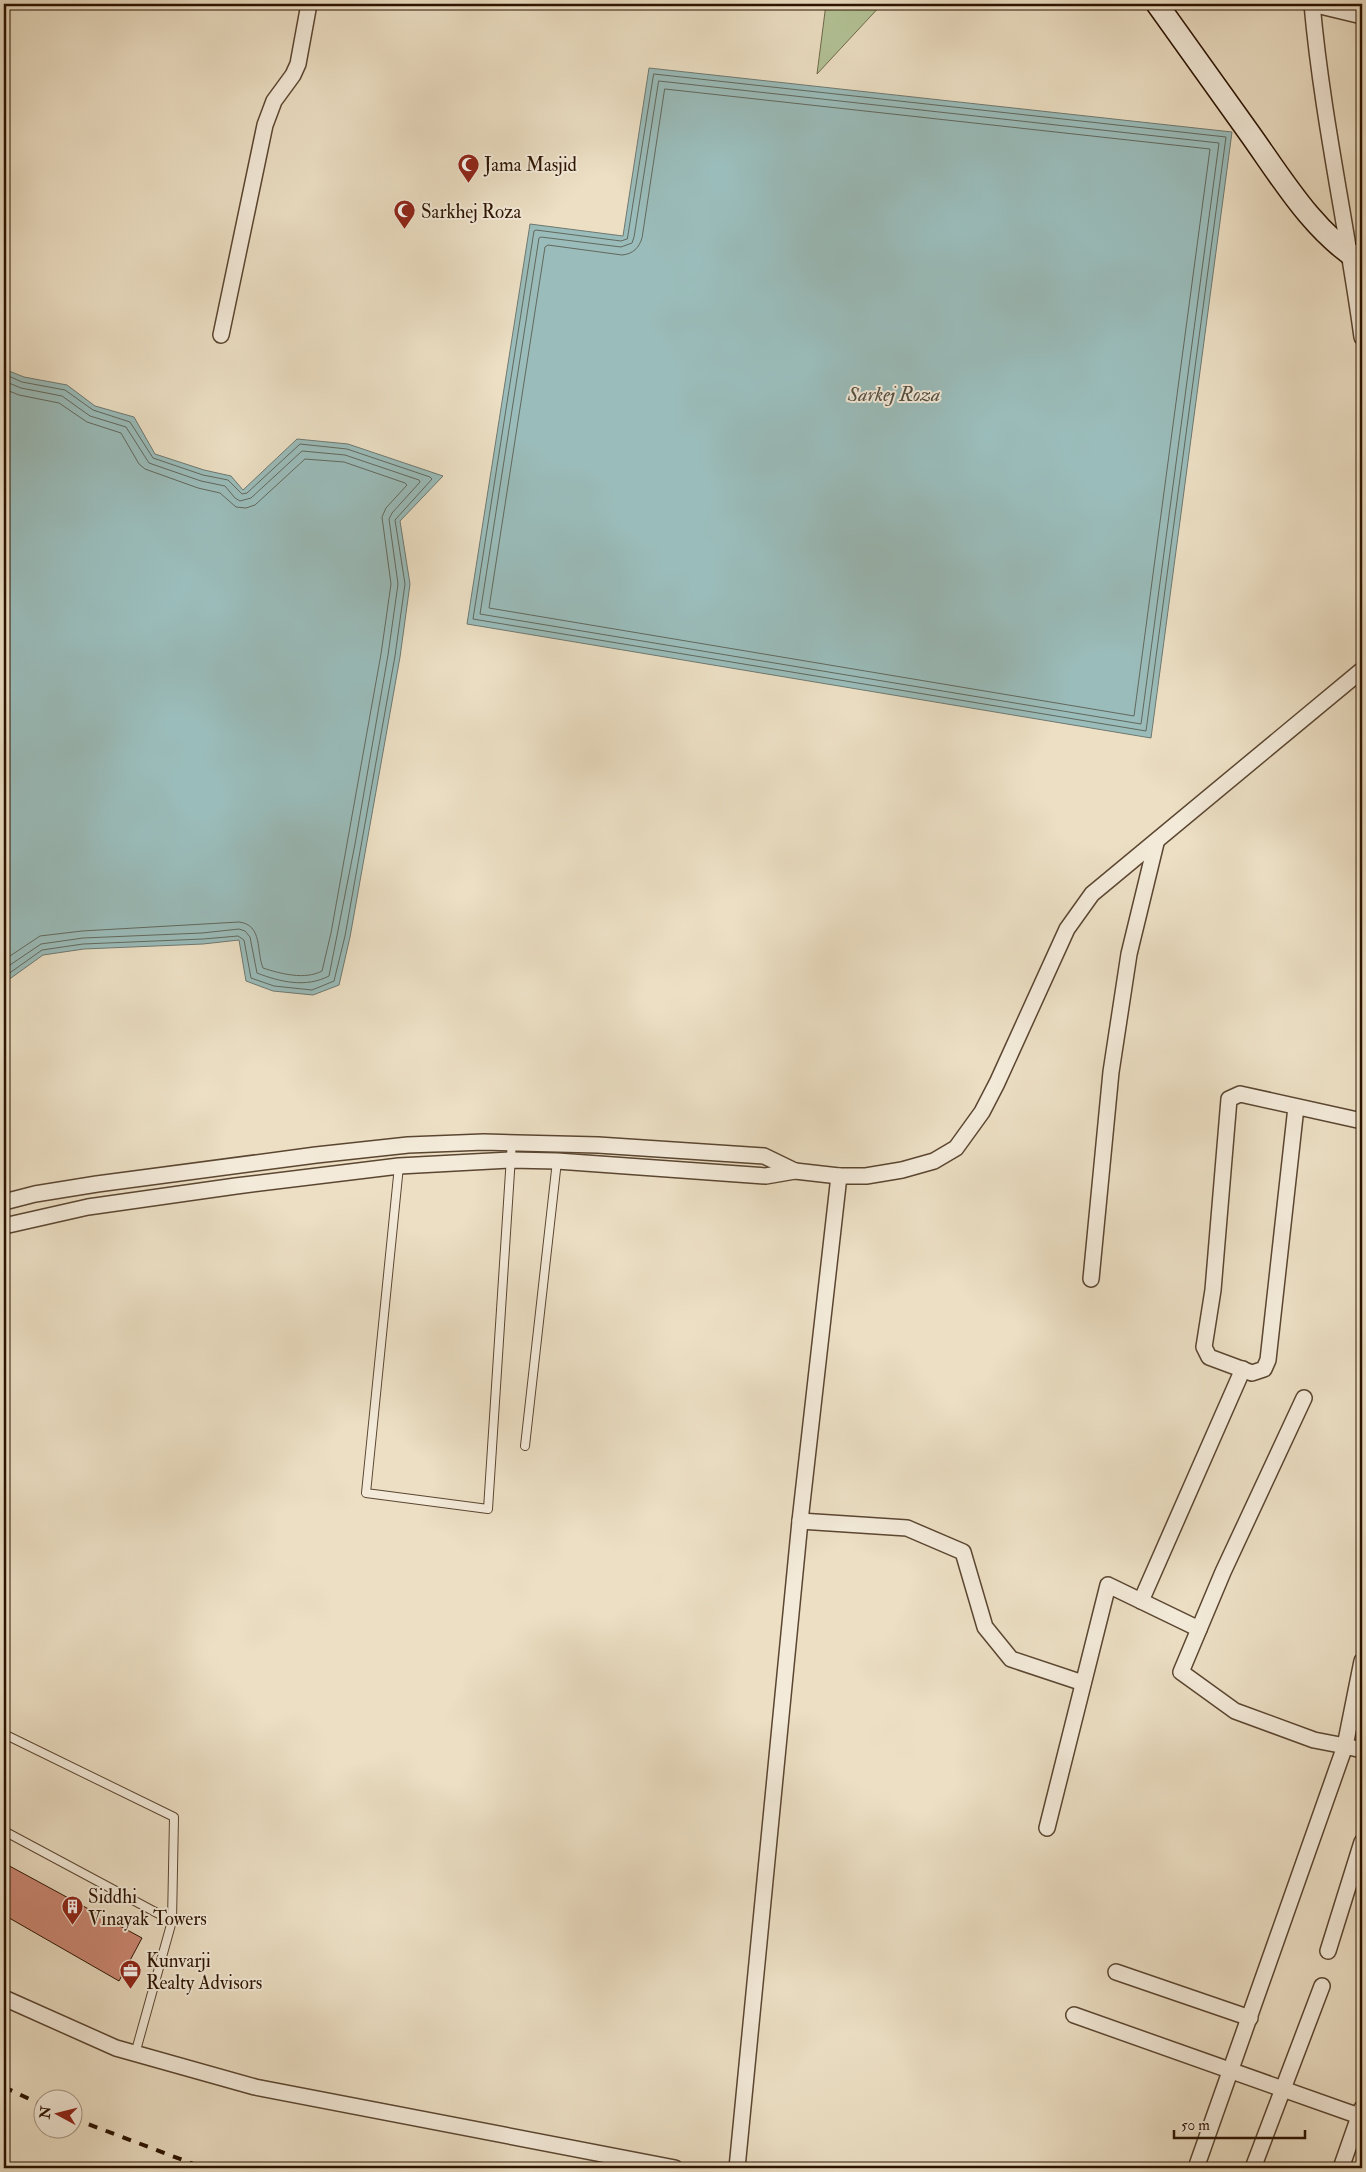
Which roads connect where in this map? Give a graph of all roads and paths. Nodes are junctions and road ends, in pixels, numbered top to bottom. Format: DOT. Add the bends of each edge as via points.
graph roads {
  1 [pos="309,4"];
  2 [pos="1157,4"];
  3 [pos="1312,4"];
  4 [pos="1362,16"];
  5 [pos="1356,259"];
  6 [pos="221,335"];
  7 [pos="1362,337"];
  8 [pos="1362,670"];
  9 [pos="1156,843"];
  10 [pos="1296,1107"];
  11 [pos="1362,1121"];
  12 [pos="512,1141"];
  13 [pos="669,1150"];
  14 [pos="304,1156"];
  15 [pos="511,1160"];
  16 [pos="557,1161"];
  17 [pos="399,1166"];
  18 [pos="668,1169"];
  19 [pos="795,1171"];
  20 [pos="839,1176"];
  21 [pos="305,1177"];
  22 [pos="86,1186"];
  23 [pos="10,1201"];
  24 [pos="88,1207"];
  25 [pos="20,1222"];
  26 [pos="4,1226"];
  27 [pos="1091,1279"];
  28 [pos="1243,1369"];
  29 [pos="1304,1398"];
  30 [pos="525,1446"];
  31 [pos="800,1521"];
  32 [pos="1140,1601"];
  33 [pos="1199,1629"];
  34 [pos="1362,1661"];
  35 [pos="1083,1683"];
  36 [pos="4,1734"];
  37 [pos="1345,1746"];
  38 [pos="1362,1750"];
  39 [pos="1048,1828"];
  40 [pos="4,1832"];
  41 [pos="1362,1842"];
  42 [pos="172,1921"];
  43 [pos="1328,1951"];
  44 [pos="1116,1972"];
  45 [pos="1322,1986"];
  46 [pos="4,1998"];
  47 [pos="1074,2016"];
  48 [pos="1250,2018"];
  49 [pos="135,2054"];
  50 [pos="1231,2070"];
  51 [pos="1284,2089"];
  52 [pos="1361,2112"];
  53 [pos="675,2168"];
  54 [pos="737,2168"];
  55 [pos="1196,2168"];
  56 [pos="1253,2168"];
  57 [pos="1341,2168"];
  1 -- 6 [label="street" via="298,64 274,101 265,125"];
  2 -- 5 [label="street" via="1285,184 1312,218"];
  3 -- 4 [label="street"];
  3 -- 5 [label="street" via="1320,81"];
  5 -- 7 [label="street"];
  8 -- 9 [label="street"];
  9 -- 20 [label="street" via="1092,894 1067,929 997,1083 956,1148 934,1161 902,1170 866,1176"];
  9 -- 27 [label="street" via="1129,954 1111,1072"];
  10 -- 11 [label="street"];
  10 -- 28 [label="street" via="1268,1360 1264,1369 1252,1372"];
  10 -- 28 [label="street" via="1240,1094 1229,1099 1213,1290 1204,1347 1209,1357"];
  12 -- 13 [label="street"];
  12 -- 14 [label="street" via="408,1145"];
  12 -- 15 [label="lane"];
  13 -- 18 [label="street"];
  13 -- 19 [label="street" via="764,1156"];
  14 -- 21 [label="street"];
  14 -- 22 [label="street"];
  15 -- 16 [label="street"];
  15 -- 17 [label="street"];
  15 -- 17 [label="lane" via="488,1509 366,1493"];
  16 -- 18 [label="street"];
  16 -- 30 [label="lane"];
  17 -- 21 [label="street"];
  18 -- 19 [label="street" via="766,1176"];
  19 -- 20 [label="street"];
  20 -- 31 [label="street"];
  21 -- 24 [label="street"];
  22 -- 23 [label="street"];
  22 -- 24 [label="street"];
  23 -- 25 [label="street"];
  24 -- 25 [label="street"];
  25 -- 26 [label="street"];
  28 -- 32 [label="street"];
  29 -- 33 [label="street"];
  31 -- 35 [label="street" via="907,1528 963,1552 985,1627 1011,1659"];
  31 -- 54 [label="street"];
  32 -- 33 [label="street"];
  32 -- 35 [label="street" via="1108,1585"];
  33 -- 37 [label="street" via="1181,1672 1234,1711 1314,1740"];
  34 -- 37 [label="street"];
  35 -- 39 [label="street"];
  36 -- 42 [label="lane" via="174,1817"];
  37 -- 38 [label="street"];
  37 -- 48 [label="street"];
  40 -- 42 [label="lane"];
  41 -- 43 [label="street"];
  42 -- 49 [label="lane"];
  44 -- 48 [label="street"];
  45 -- 51 [label="street"];
  46 -- 49 [label="street"];
  47 -- 50 [label="street"];
  48 -- 50 [label="street"];
  49 -- 53 [label="street" via="255,2087"];
  50 -- 51 [label="street"];
  50 -- 55 [label="street"];
  51 -- 52 [label="street"];
  51 -- 56 [label="street"];
  52 -- 57 [label="street"];
}
